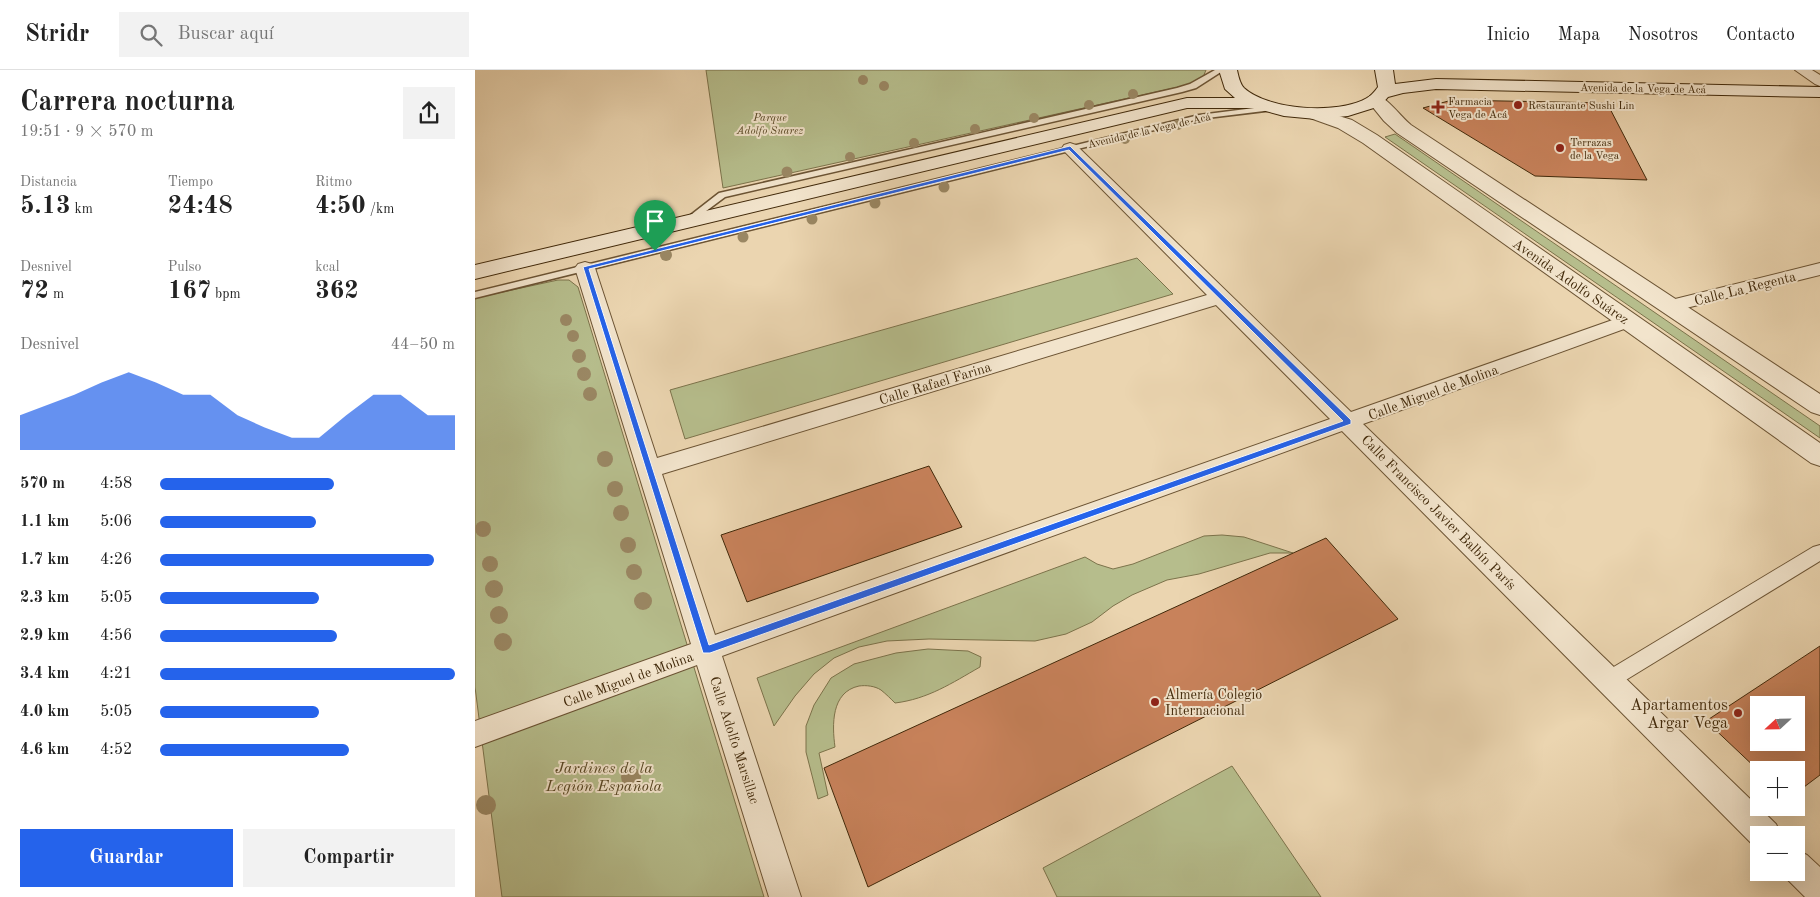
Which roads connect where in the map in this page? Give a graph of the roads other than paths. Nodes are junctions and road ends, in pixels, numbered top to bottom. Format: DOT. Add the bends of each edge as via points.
graph roads {
  1 [pos="1386,70"];
  2 [pos="1802,70"];
  3 [pos="1225,73"];
  4 [pos="1820,81"];
  5 [pos="1435,84"];
  6 [pos="1820,92"];
  7 [pos="1380,97"];
  8 [pos="1187,103"];
  9 [pos="1263,105"];
  10 [pos="1316,114"];
  11 [pos="1070,148"];
  12 [pos="687,222"];
  13 [pos="585,268"];
  14 [pos="1820,270"];
  15 [pos="475,272"];
  16 [pos="475,295"];
  17 [pos="1221,297"];
  18 [pos="1670,306"];
  19 [pos="1628,321"];
  20 [pos="1820,406"];
  21 [pos="1348,422"];
  22 [pos="1820,456"];
  23 [pos="649,469"];
  24 [pos="1820,552"];
  25 [pos="706,650"];
  26 [pos="1609,680"];
  27 [pos="475,734"];
  28 [pos="1756,826"];
  29 [pos="1805,875"];
  30 [pos="1820,889"];
  31 [pos="785,897"];
  1 -- 5 [label="main road, Avenida de la Vega de Acá" via="1400,77"];
  1 -- 7 [label="main road" via="1388,81"];
  2 -- 4 [label="street"];
  3 -- 8 [label="main road, Avenida de la Vega de Acá"];
  3 -- 9 [label="main road" via="1237,91"];
  3 -- 12 [label="lane, Avenida de la Vega de Acá" via="1179,90 721,195"];
  5 -- 6 [label="main road, Avenida de la Vega de Acá"];
  5 -- 7 [label="main road, Avenida de la Vega de Acá" via="1401,88"];
  7 -- 10 [label="main road, Avenida de la Vega de Acá" via="1356,109"];
  7 -- 18 [label="main road" via="1390,117 1405,129"];
  8 -- 9 [label="main road, Avenida de la Vega de Acá"];
  8 -- 12 [label="main road, Avenida de la Vega de Acá"];
  9 -- 10 [label="main road"];
  9 -- 11 [label="lane, Avenida de la Vega de Acá"];
  10 -- 19 [label="main road, Avenida Adolfo Suárez" via="1345,124 1371,139"];
  11 -- 13 [label="lane, Avenida de la Vega de Acá"];
  11 -- 17 [label="street, Calle Francisco Javier Balbín París"];
  12 -- 15 [label="main road, Avenida de la Vega de Acá"];
  13 -- 16 [label="lane, Avenida de la Vega de Acá"];
  13 -- 23 [label="street, Calle Adolfo Marsillac"];
  14 -- 18 [label="street, Calle La Regenta"];
  17 -- 21 [label="street, Calle Francisco Javier Balbín París"];
  17 -- 23 [label="street, Calle Rafael Farina"];
  18 -- 20 [label="main road"];
  19 -- 21 [label="street, Calle Miguel de Molina"];
  19 -- 22 [label="main road, Avenida Adolfo Suárez"];
  21 -- 25 [label="street, Calle Miguel de Molina"];
  21 -- 26 [label="street, Calle Francisco Javier Balbín París"];
  23 -- 25 [label="street, Calle Adolfo Marsillac"];
  24 -- 26 [label="street"];
  25 -- 27 [label="street, Calle Miguel de Molina"];
  25 -- 31 [label="street, Calle Adolfo Marsillac"];
  26 -- 28 [label="street, Calle Francisco Javier Balbín París"];
  29 -- 30 [label="street"];
}
